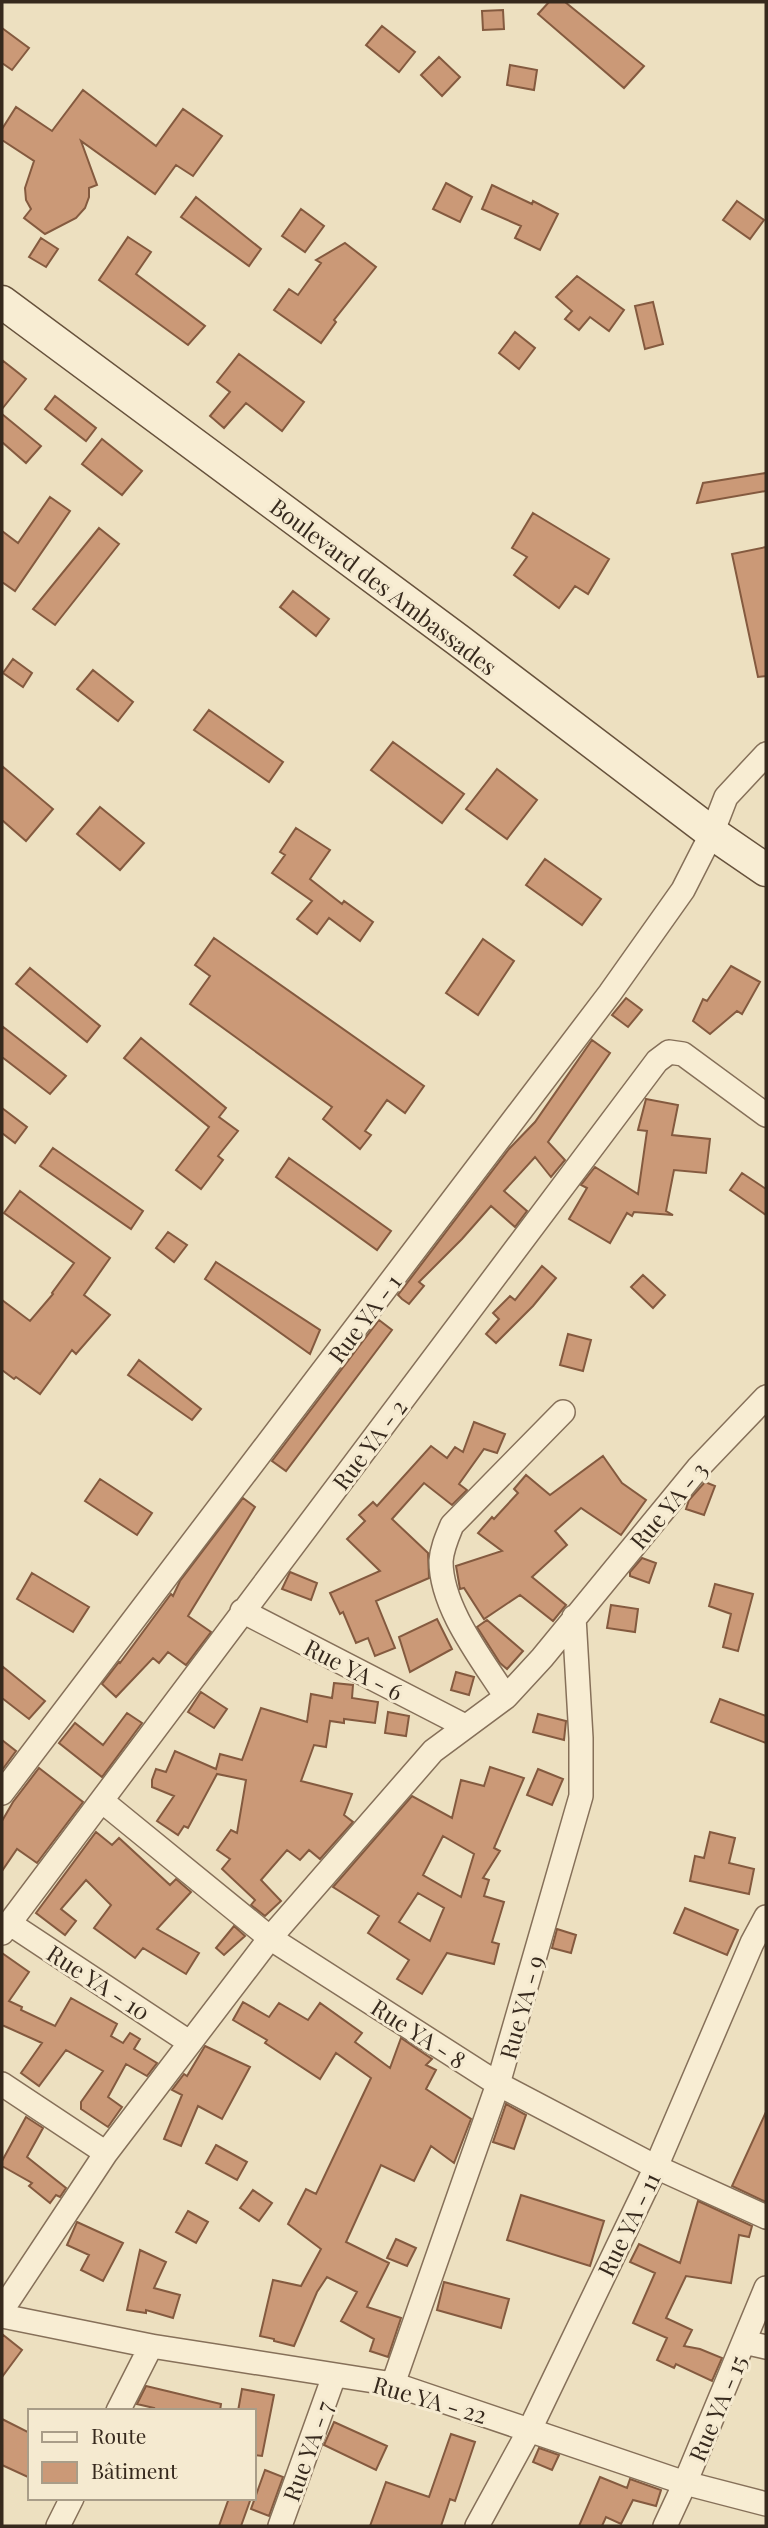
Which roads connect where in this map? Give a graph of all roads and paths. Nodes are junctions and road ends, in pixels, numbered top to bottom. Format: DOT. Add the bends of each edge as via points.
graph roads {
  1 [pos="2,302"];
  2 [pos="766,754"];
  3 [pos="712,833"];
  4 [pos="766,870"];
  5 [pos="766,1115"];
  6 [pos="766,1397"];
  7 [pos="563,1412"];
  8 [pos="242,1611"];
  9 [pos="574,1617"];
  10 [pos="506,1697"];
  11 [pos="465,1726"];
  12 [pos="2,1793"];
  13 [pos="102,1801"];
  14 [pos="766,1917"];
  15 [pos="5,1928"];
  16 [pos="271,1938"];
  17 [pos="189,2042"];
  18 [pos="2,2084"];
  19 [pos="498,2084"];
  20 [pos="106,2154"];
  21 [pos="656,2167"];
  22 [pos="766,2217"];
  23 [pos="766,2288"];
  24 [pos="2,2310"];
  25 [pos="2,2316"];
  26 [pos="755,2344"];
  27 [pos="151,2346"];
  28 [pos="334,2376"];
  29 [pos="393,2384"];
  30 [pos="119,2409"];
  31 [pos="530,2429"];
  32 [pos="685,2483"];
  33 [pos="71,2500"];
  34 [pos="766,2504"];
  35 [pos="58,2526"];
  36 [pos="280,2526"];
  37 [pos="477,2526"];
  38 [pos="665,2526"];
  1 -- 3 [label="main road, Boulevard des Ambassades"];
  2 -- 3 [label="street, Rue YA - 1" via="726,797"];
  3 -- 4 [label="main road, Boulevard des Ambassades"];
  3 -- 12 [label="street, Rue YA - 1" via="683,890 610,993"];
  5 -- 8 [label="street, Rue YA - 2" via="682,1054 663,1055"];
  6 -- 9 [label="street, Rue YA - 3" via="698,1468"];
  7 -- 10 [label="street" via="452,1525 444,1543 445,1591"];
  8 -- 11 [label="street, Rue YA - 6"];
  8 -- 13 [label="street, Rue YA - 2"];
  9 -- 10 [label="street, Rue YA - 3"];
  9 -- 19 [label="street, Rue YA - 9" via="581,1796"];
  10 -- 11 [label="street, Rue YA - 3"];
  11 -- 16 [label="street, Rue YA - 3" via="433,1751"];
  13 -- 15 [label="street, Rue YA - 2"];
  13 -- 16 [label="street, Rue YA - 8"];
  14 -- 21 [label="street, Rue YA - 11"];
  15 -- 17 [label="street, Rue YA - 10"];
  16 -- 17 [label="street, Rue YA - 3"];
  16 -- 19 [label="street, Rue YA - 8"];
  17 -- 20 [label="street, Rue YA - 3"];
  18 -- 20 [label="street"];
  19 -- 21 [label="street, Rue YA - 8"];
  19 -- 29 [label="street, Rue YA - 9"];
  20 -- 24 [label="street, Rue YA - 3"];
  21 -- 22 [label="street, Rue YA - 8"];
  21 -- 31 [label="street, Rue YA - 11"];
  23 -- 26 [label="street, Rue YA - 15"];
  25 -- 27 [label="street, Rue YA - 22"];
  26 -- 32 [label="street, Rue YA - 15"];
  27 -- 28 [label="street, Rue YA - 22"];
  27 -- 30 [label="street"];
  28 -- 29 [label="street, Rue YA - 22"];
  28 -- 36 [label="street, Rue YA - 7"];
  29 -- 31 [label="street, Rue YA - 22"];
  31 -- 32 [label="street, Rue YA - 22"];
  31 -- 37 [label="street, Rue YA - 11"];
  32 -- 34 [label="street, Rue YA - 22"];
  32 -- 38 [label="street, Rue YA - 15"];
  33 -- 35 [label="street"];
}
